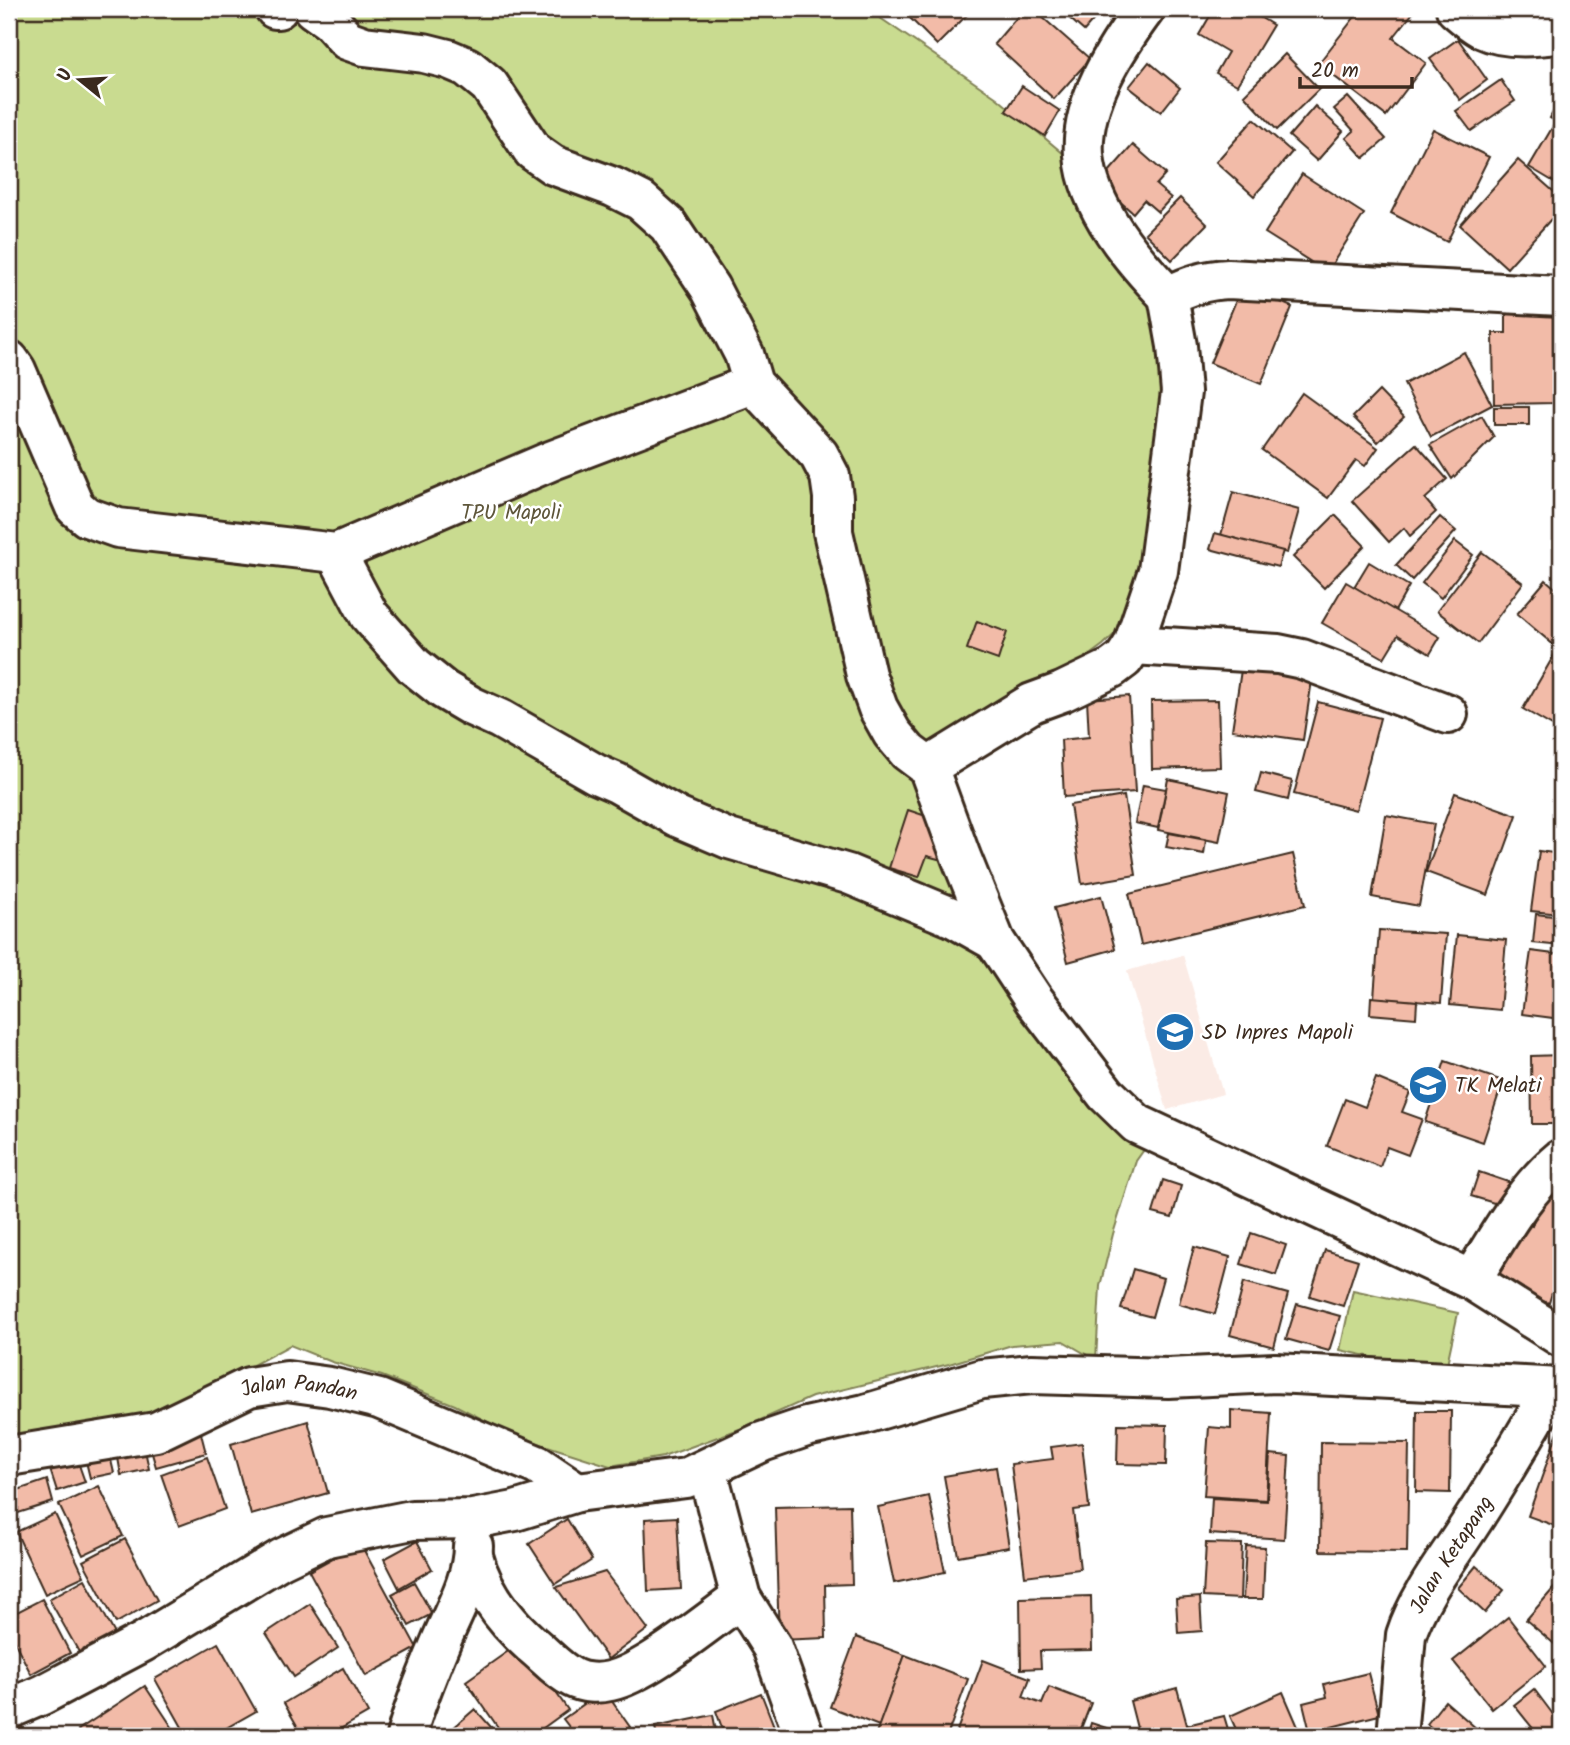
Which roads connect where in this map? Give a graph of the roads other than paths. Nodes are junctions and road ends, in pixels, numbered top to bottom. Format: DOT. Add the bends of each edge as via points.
graph roads {
  1 [pos="313,9"];
  2 [pos="1145,9"];
  3 [pos="1456,9"];
  4 [pos="1561,33"];
  5 [pos="1168,296"];
  6 [pos="1561,296"];
  7 [pos="9,360"];
  8 [pos="753,384"];
  9 [pos="337,552"];
  10 [pos="1133,645"];
  11 [pos="1448,714"];
  12 [pos="928,766"];
  13 [pos="995,941"];
  14 [pos="1561,1159"];
  15 [pos="1471,1280"];
  16 [pos="1561,1337"];
  17 [pos="1557,1388"];
  18 [pos="9,1456"];
  19 [pos="707,1469"];
  20 [pos="577,1492"];
  21 [pos="473,1537"];
  22 [pos="741,1598"];
  23 [pos="9,1709"];
  24 [pos="406,1736"];
  25 [pos="804,1736"];
  26 [pos="1397,1736"];
  1 -- 8 [label="street" via="347,40 424,53 467,68 489,85 533,150 553,165 640,201 668,225 710,288 744,354"];
  2 -- 5 [label="street" via="1110,59 1087,118 1084,155 1096,201 1137,264"];
  3 -- 4 [label="street" via="1484,30 1513,35"];
  5 -- 6 [label="street" via="1209,280 1228,279"];
  5 -- 10 [label="street" via="1181,392 1158,571"];
  7 -- 9 [label="street" via="75,507 87,517 118,528"];
  8 -- 9 [label="street" via="553,460"];
  8 -- 12 [label="street" via="819,455 830,476 834,532 866,675 891,733"];
  9 -- 13 [label="street" via="369,615 414,666 471,706 677,817 729,839 848,874 954,918"];
  10 -- 11 [label="street" via="1302,659"];
  10 -- 12 [label="street" via="1112,668 1032,703"];
  12 -- 13 [label="street"];
  13 -- 15 [label="street" via="1106,1094 1137,1124"];
  14 -- 15 [label="street" via="1512,1217"];
  15 -- 16 [label="street"];
  17 -- 19 [label="street" via="1288,1373 1168,1378 1032,1374 982,1379 806,1427"];
  17 -- 26 [label="street, Jalan Ketapang" via="1410,1624"];
  18 -- 20 [label="street, Jalan Pandan" via="156,1432 249,1387 287,1381 379,1399 537,1465"];
  19 -- 20 [label="street" via="686,1478"];
  19 -- 22 [label="street"];
  20 -- 21 [label="street" via="515,1511"];
  21 -- 22 [label="street" via="477,1571 501,1614 552,1663 574,1679 591,1683 611,1681 638,1669"];
  21 -- 23 [label="street" via="412,1520 327,1537 281,1559 143,1642"];
  21 -- 24 [label="street" via="466,1584"];
  22 -- 25 [label="street" via="772,1647"];
}
